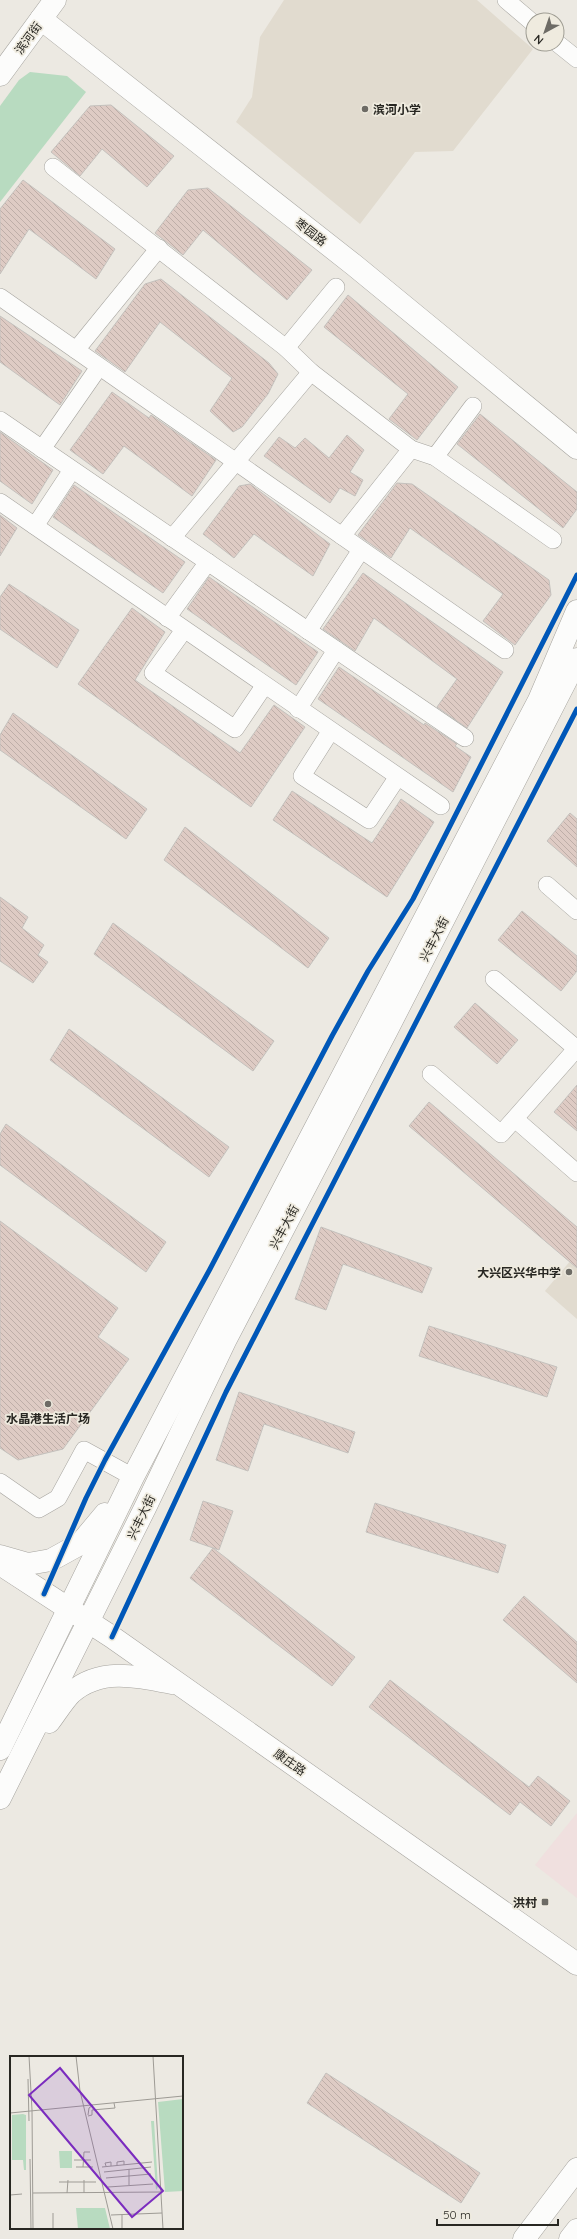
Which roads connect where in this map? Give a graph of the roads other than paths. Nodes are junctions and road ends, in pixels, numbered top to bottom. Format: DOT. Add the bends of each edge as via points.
graph roads {
  1 [pos="55,0"];
  2 [pos="506,0"];
  3 [pos="525,15"];
  4 [pos="41,19"];
  5 [pos="565,49"];
  6 [pos="577,59"];
  7 [pos="0,75"];
  8 [pos="53,167"];
  9 [pos="159,248"];
  10 [pos="336,287"];
  11 [pos="0,297"];
  12 [pos="286,348"];
  13 [pos="76,350"];
  14 [pos="99,367"];
  15 [pos="311,372"];
  16 [pos="473,406"];
  17 [pos="0,420"];
  18 [pos="577,448"];
  19 [pos="42,449"];
  20 [pos="411,449"];
  21 [pos="435,457"];
  22 [pos="236,462"];
  23 [pos="72,470"];
  24 [pos="0,502"];
  25 [pos="35,526"];
  26 [pos="342,536"];
  27 [pos="172,538"];
  28 [pos="553,540"];
  29 [pos="362,550"];
  30 [pos="208,562"];
  31 [pos="577,611"];
  32 [pos="167,618"];
  33 [pos="184,630"];
  34 [pos="308,631"];
  35 [pos="336,650"];
  36 [pos="505,650"];
  37 [pos="577,659"];
  38 [pos="264,686"];
  39 [pos="298,709"];
  40 [pos="330,732"];
  41 [pos="464,738"];
  42 [pos="397,778"];
  43 [pos="441,806"];
  44 [pos="547,885"];
  45 [pos="577,911"];
  46 [pos="494,980"];
  47 [pos="577,1049"];
  48 [pos="431,1074"];
  49 [pos="515,1119"];
  50 [pos="577,1172"];
  51 [pos="0,1482"];
  52 [pos="130,1483"];
  53 [pos="0,1556"];
  54 [pos="0,1564"];
  55 [pos="68,1608"];
  56 [pos="88,1621"];
  57 [pos="181,1685"];
  58 [pos="30,1737"];
  59 [pos="0,1749"];
  60 [pos="0,1798"];
  61 [pos="577,1964"];
  62 [pos="577,2169"];
  63 [pos="577,2230"];
  64 [pos="524,2239"];
  65 [pos="570,2239"];
  1 -- 4 [label="main road, 滨河街"];
  2 -- 3 [label="street"];
  4 -- 7 [label="main road, 滨河街"];
  4 -- 18 [label="main road, 枣园路" via="354,266"];
  5 -- 6 [label="street"];
  8 -- 9 [label="street"];
  9 -- 12 [label="street"];
  9 -- 13 [label="street"];
  10 -- 12 [label="street"];
  11 -- 13 [label="street"];
  12 -- 15 [label="street"];
  13 -- 14 [label="street"];
  14 -- 19 [label="street"];
  14 -- 22 [label="street"];
  15 -- 20 [label="street"];
  15 -- 22 [label="street"];
  16 -- 21 [label="street"];
  17 -- 19 [label="street"];
  19 -- 23 [label="street"];
  20 -- 21 [label="street"];
  20 -- 26 [label="street"];
  21 -- 28 [label="street"];
  22 -- 26 [label="street"];
  22 -- 27 [label="street"];
  23 -- 25 [label="street"];
  23 -- 27 [label="street"];
  24 -- 25 [label="street"];
  25 -- 32 [label="street"];
  26 -- 29 [label="street"];
  27 -- 30 [label="street"];
  29 -- 34 [label="street"];
  29 -- 36 [label="street"];
  30 -- 32 [label="street"];
  30 -- 34 [label="street"];
  31 -- 52 [label="main road, 兴丰大街" via="539,700"];
  32 -- 33 [label="street"];
  33 -- 38 [label="street"];
  33 -- 38 [label="street" via="153,673 235,729"];
  34 -- 35 [label="street"];
  35 -- 39 [label="street"];
  35 -- 41 [label="street"];
  37 -- 56 [label="main road, 兴丰大街" via="225,1341 146,1508"];
  38 -- 39 [label="street"];
  39 -- 40 [label="street"];
  40 -- 42 [label="street"];
  40 -- 42 [label="street" via="302,776 368,820"];
  42 -- 43 [label="street"];
  44 -- 45 [label="street"];
  46 -- 47 [label="street"];
  47 -- 49 [label="street"];
  48 -- 49 [label="street" via="501,1134"];
  49 -- 50 [label="street"];
  51 -- 52 [label="street" via="39,1509 58,1498 84,1450"];
  52 -- 53 [label="main road" via="80,1544 51,1560 28,1564"];
  52 -- 55 [label="main road, 兴丰大街"];
  54 -- 55 [label="main road, 康庄路"];
  55 -- 56 [label="main road, 康庄路"];
  55 -- 59 [label="main road, 兴丰大街"];
  56 -- 57 [label="main road, 康庄路"];
  56 -- 58 [label="main road, 兴丰大街"];
  57 -- 58 [label="main road" via="120,1674 90,1679 71,1693 48,1724"];
  57 -- 61 [label="main road, 康庄路"];
  58 -- 60 [label="main road, 兴丰大街"];
  62 -- 64 [label="main road"];
  63 -- 65 [label="main road"];
}
